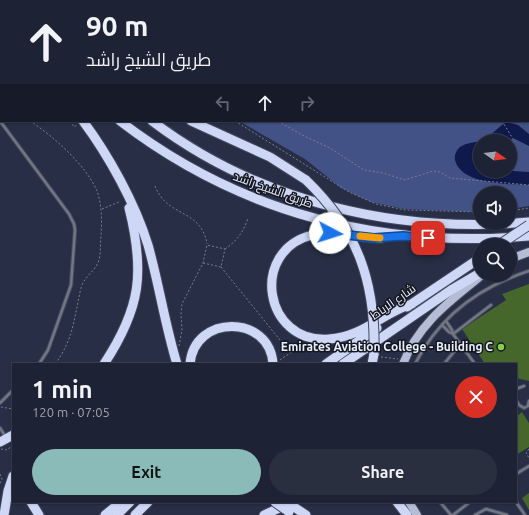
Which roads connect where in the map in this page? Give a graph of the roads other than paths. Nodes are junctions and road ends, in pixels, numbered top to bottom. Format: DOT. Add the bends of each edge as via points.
graph roads {
  1 [pos="0,122"];
  2 [pos="121,122"];
  3 [pos="153,122"];
  4 [pos="193,122"];
  5 [pos="80,123"];
  6 [pos="125,191"];
  7 [pos="529,222"];
  8 [pos="529,225"];
  9 [pos="403,236"];
  10 [pos="529,236"];
  11 [pos="506,238"];
  12 [pos="510,238"];
  13 [pos="473,239"];
  14 [pos="517,239"];
  15 [pos="529,240"];
  16 [pos="529,252"];
  17 [pos="517,256"];
  18 [pos="473,263"];
  19 [pos="529,271"];
  20 [pos="473,278"];
  21 [pos="473,281"];
  22 [pos="412,304"];
  23 [pos="491,305"];
  24 [pos="446,321"];
  25 [pos="442,325"];
  26 [pos="453,334"];
  27 [pos="461,343"];
  28 [pos="110,355"];
  29 [pos="176,360"];
  30 [pos="375,360"];
  31 [pos="277,362"];
  32 [pos="40,363"];
  33 [pos="101,363"];
  34 [pos="105,363"];
  35 [pos="190,363"];
  36 [pos="327,363"];
  37 [pos="344,363"];
  38 [pos="404,363"];
  39 [pos="416,363"];
  40 [pos="445,363"];
  41 [pos="474,363"];
  42 [pos="524,386"];
  43 [pos="517,389"];
  44 [pos="12,391"];
  45 [pos="529,401"];
  46 [pos="517,402"];
  47 [pos="0,403"];
  48 [pos="0,428"];
  49 [pos="8,441"];
  50 [pos="529,466"];
  51 [pos="517,473"];
  52 [pos="12,479"];
  53 [pos="32,503"];
  54 [pos="120,503"];
  55 [pos="129,503"];
  56 [pos="147,503"];
  57 [pos="277,503"];
  58 [pos="398,503"];
  59 [pos="410,503"];
  60 [pos="441,503"];
  61 [pos="469,503"];
  62 [pos="517,503"];
  63 [pos="291,508"];
  64 [pos="4,515"];
  65 [pos="39,515"];
  66 [pos="105,515"];
  67 [pos="117,515"];
  68 [pos="135,515"];
  69 [pos="264,515"];
  70 [pos="306,515"];
  71 [pos="407,515"];
  72 [pos="417,515"];
  73 [pos="452,515"];
  74 [pos="475,515"];
  75 [pos="508,515"];
  76 [pos="525,515"];
  1 -- 32 [label="lane" via="74,224 71,285 48,350"];
  2 -- 9 [label="highway, طريق الشيخ راشد" via="176,159 255,198 326,221"];
  3 -- 7 [label="highway, طريق الشيخ راشد" via="193,149 230,169 269,186 330,206 384,218 433,224 482,225"];
  4 -- 30 [label="highway, bridge" via="270,157 306,180 333,208 344,224 367,278"];
  5 -- 6 [label="highway" via="105,154"];
  6 -- 28 [label="highway" via="136,235 137,289 127,324"];
  6 -- 29 [label="highway" via="147,243"];
  8 -- 12 [label="highway, bridge"];
  9 -- 13 [label="highway, طريق الشيخ راشد"];
  9 -- 22 [label="highway" via="374,238 321,233 304,237 284,251 277,262 272,274 271,291 275,307 290,327 304,336 329,340 357,333 396,310"];
  10 -- 11 [label="highway, طريق الشيخ راشد"];
  14 -- 15 [label="highway"];
  16 -- 17 [label="main road"];
  18 -- 22 [label="highway, شارع الرباط"];
  19 -- 24 [label="lane" via="503,280 478,294 456,309"];
  20 -- 37 [label="highway, شارع الرباط" via="451,290"];
  21 -- 38 [label="main road" via="430,320"];
  22 -- 36 [label="highway, شارع الرباط"];
  23 -- 26 [label="lane"];
  24 -- 25 [label="lane"];
  24 -- 26 [label="lane"];
  25 -- 26 [label="lane"];
  25 -- 39 [label="lane" via="431,337"];
  26 -- 27 [label="lane"];
  27 -- 40 [label="lane"];
  27 -- 41 [label="lane"];
  28 -- 33 [label="highway"];
  28 -- 34 [label="highway"];
  31 -- 35 [label="highway" via="258,335 242,327 230,326 213,330 202,338 194,348"];
  42 -- 43 [label="lane"];
  44 -- 47 [label="lane"];
  45 -- 46 [label="lane" via="528,406 524,408"];
  48 -- 49 [label="lane"];
  50 -- 51 [label="lane"];
  52 -- 64 [label="highway"];
  53 -- 65 [label="highway"];
  54 -- 66 [label="highway"];
  55 -- 67 [label="highway"];
  56 -- 68 [label="highway"];
  57 -- 63 [label="highway, bridge"];
  58 -- 71 [label="highway"];
  59 -- 72 [label="main road"];
  60 -- 73 [label="lane"];
  61 -- 73 [label="lane"];
  62 -- 76 [label="lane"];
  63 -- 69 [label="highway"];
  63 -- 70 [label="highway"];
  74 -- 75 [label="lane" via="486,509"];
}
